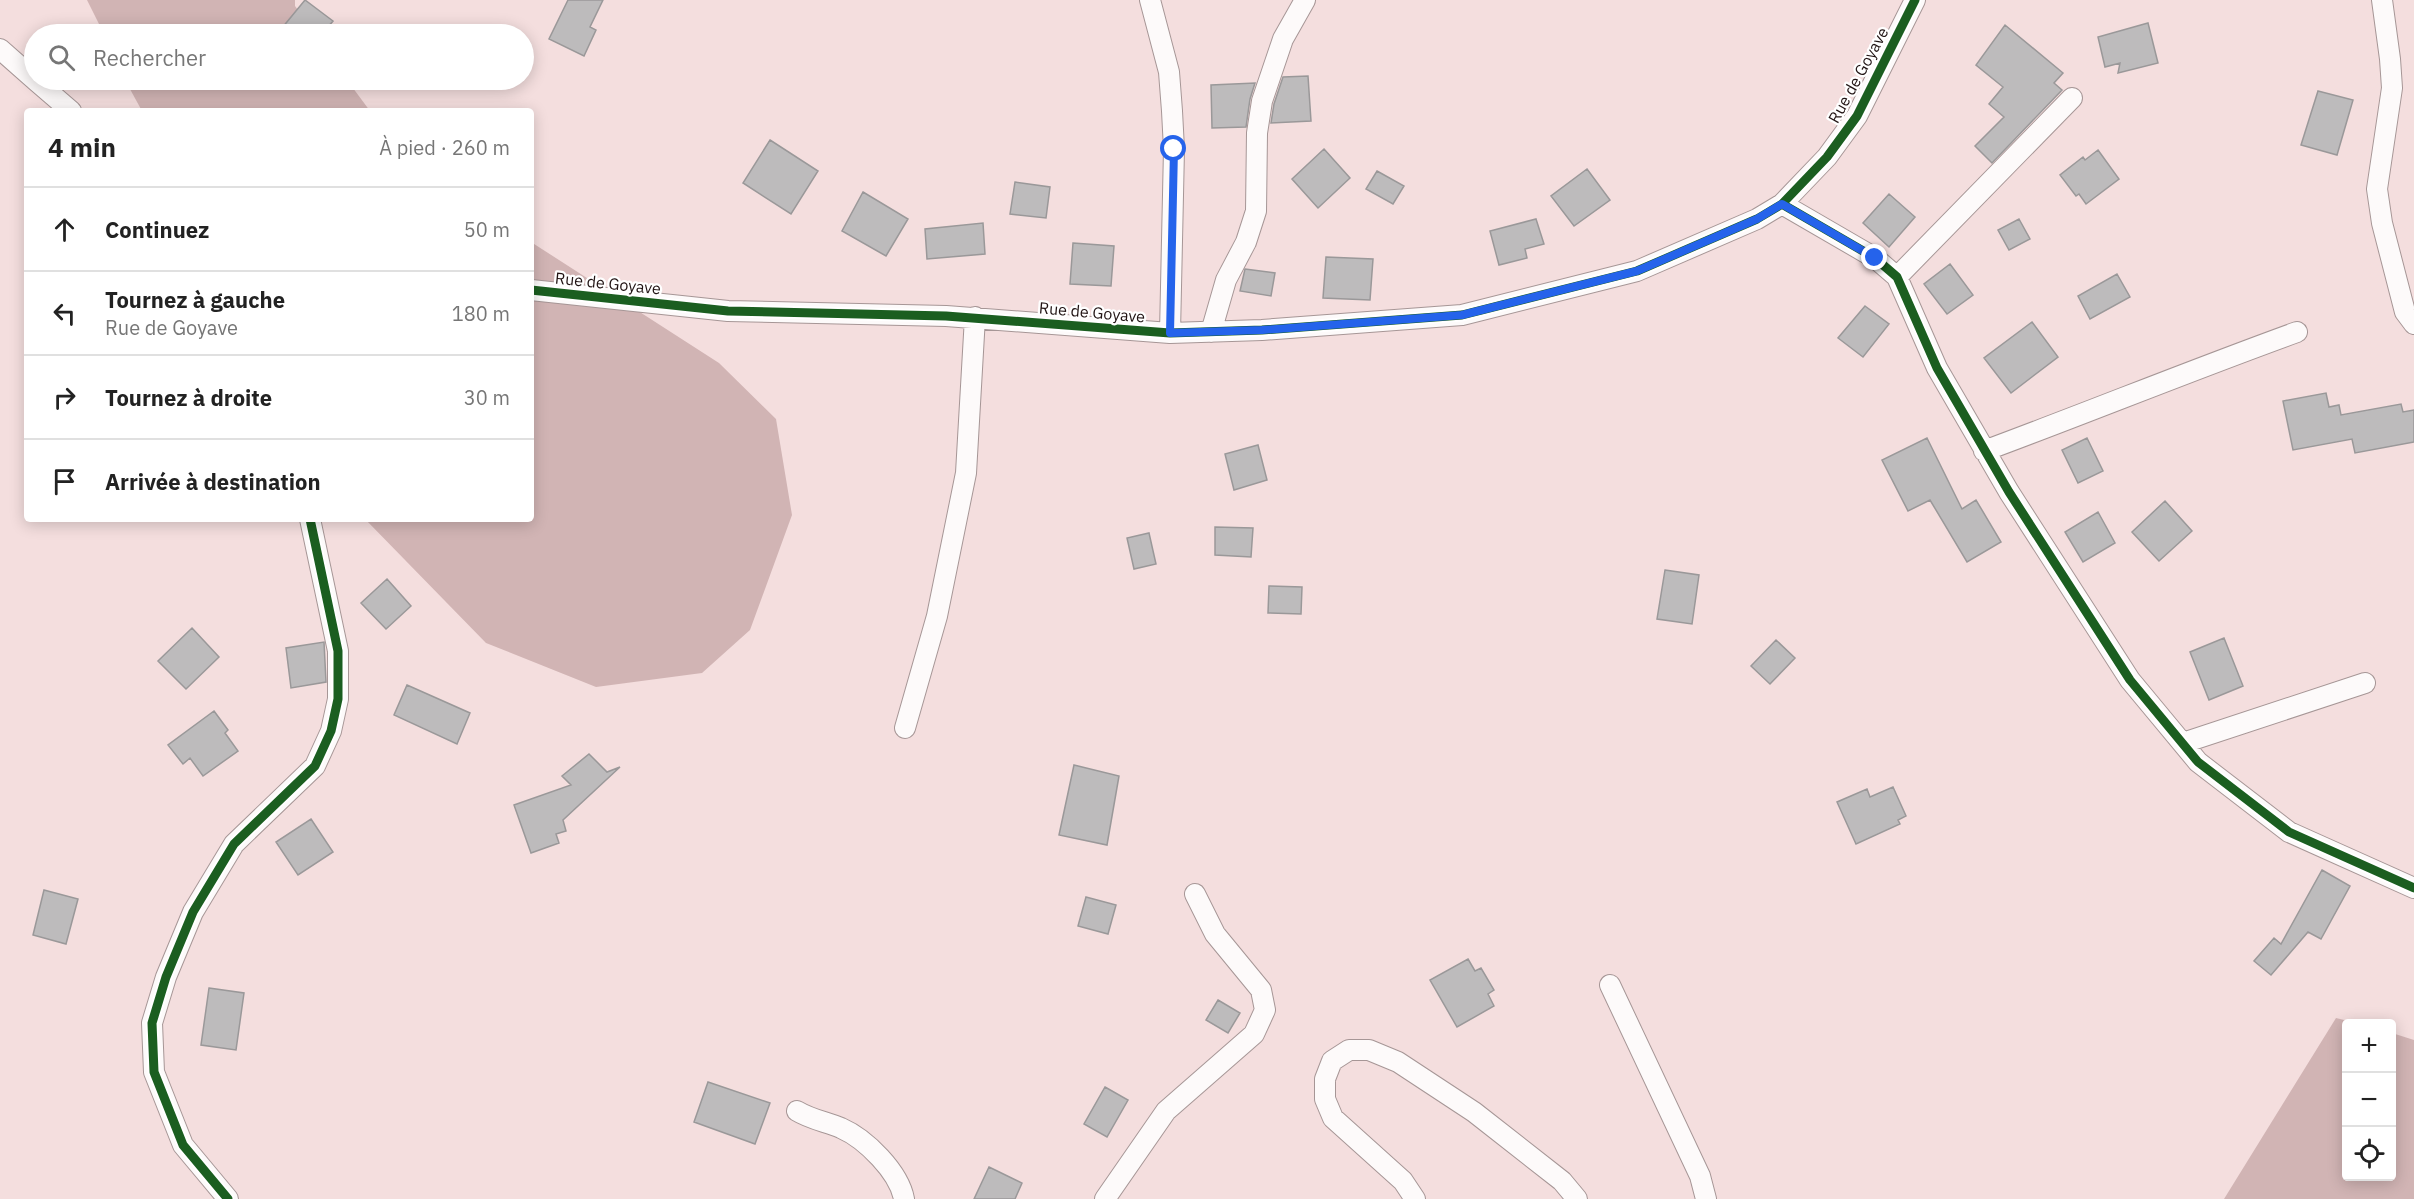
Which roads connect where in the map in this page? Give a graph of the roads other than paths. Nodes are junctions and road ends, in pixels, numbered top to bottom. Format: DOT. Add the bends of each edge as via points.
graph roads {
  1 [pos="1150,0"];
  2 [pos="1305,0"];
  3 [pos="1915,0"];
  4 [pos="2382,0"];
  5 [pos="0,49"];
  6 [pos="24,70"];
  7 [pos="47,90"];
  8 [pos="2072,98"];
  9 [pos="68,108"];
  10 [pos="1782,204"];
  11 [pos="1897,277"];
  12 [pos="534,290"];
  13 [pos="975,317"];
  14 [pos="2414,324"];
  15 [pos="1211,332"];
  16 [pos="2296,332"];
  17 [pos="1170,333"];
  18 [pos="1984,451"];
  19 [pos="311,522"];
  20 [pos="2365,683"];
  21 [pos="905,728"];
  22 [pos="2183,744"];
  23 [pos="2414,888"];
  24 [pos="1195,894"];
  25 [pos="1610,985"];
  26 [pos="797,1111"];
  27 [pos="228,1199"];
  28 [pos="904,1199"];
  29 [pos="1105,1199"];
  30 [pos="1415,1199"];
  31 [pos="1577,1199"];
  32 [pos="1706,1199"];
  1 -- 17 [label="street" via="1168,72 1172,111"];
  2 -- 15 [label="street" via="1283,39 1262,101 1257,133 1256,211 1246,242 1226,280"];
  3 -- 10 [label="street, Rue de Goyave" via="1857,116 1827,157"];
  4 -- 14 [label="street" via="2392,87 2377,189 2405,312"];
  5 -- 6 [label="street"];
  7 -- 9 [label="street"];
  8 -- 11 [label="street"];
  10 -- 11 [label="street" via="1875,258"];
  10 -- 15 [label="street, Rue de Goyave" via="1757,219 1637,271 1462,315"];
  11 -- 18 [label="street" via="1937,368"];
  12 -- 13 [label="street, Rue de Goyave" via="728,311"];
  13 -- 17 [label="street, Rue de Goyave"];
  13 -- 21 [label="street" via="966,473 937,616"];
  15 -- 17 [label="street, Rue de Goyave"];
  16 -- 18 [label="street"];
  18 -- 22 [label="street" via="2130,680"];
  19 -- 27 [label="street" via="338,651 338,699 331,731 315,766 234,844 193,912 152,1023 154,1072 183,1145"];
  20 -- 22 [label="street"];
  22 -- 23 [label="street" via="2198,762 2289,832"];
  24 -- 29 [label="street" via="1215,934 1261,990 1265,1010 1254,1034 1166,1111"];
  25 -- 32 [label="street" via="1700,1176"];
  26 -- 28 [label="street" via="842,1128 872,1149 902,1186"];
  30 -- 31 [label="street" via="1403,1181 1333,1118 1324,1099 1325,1078 1332,1061 1349,1050 1369,1050 1398,1062 1474,1112 1562,1181"];
}
